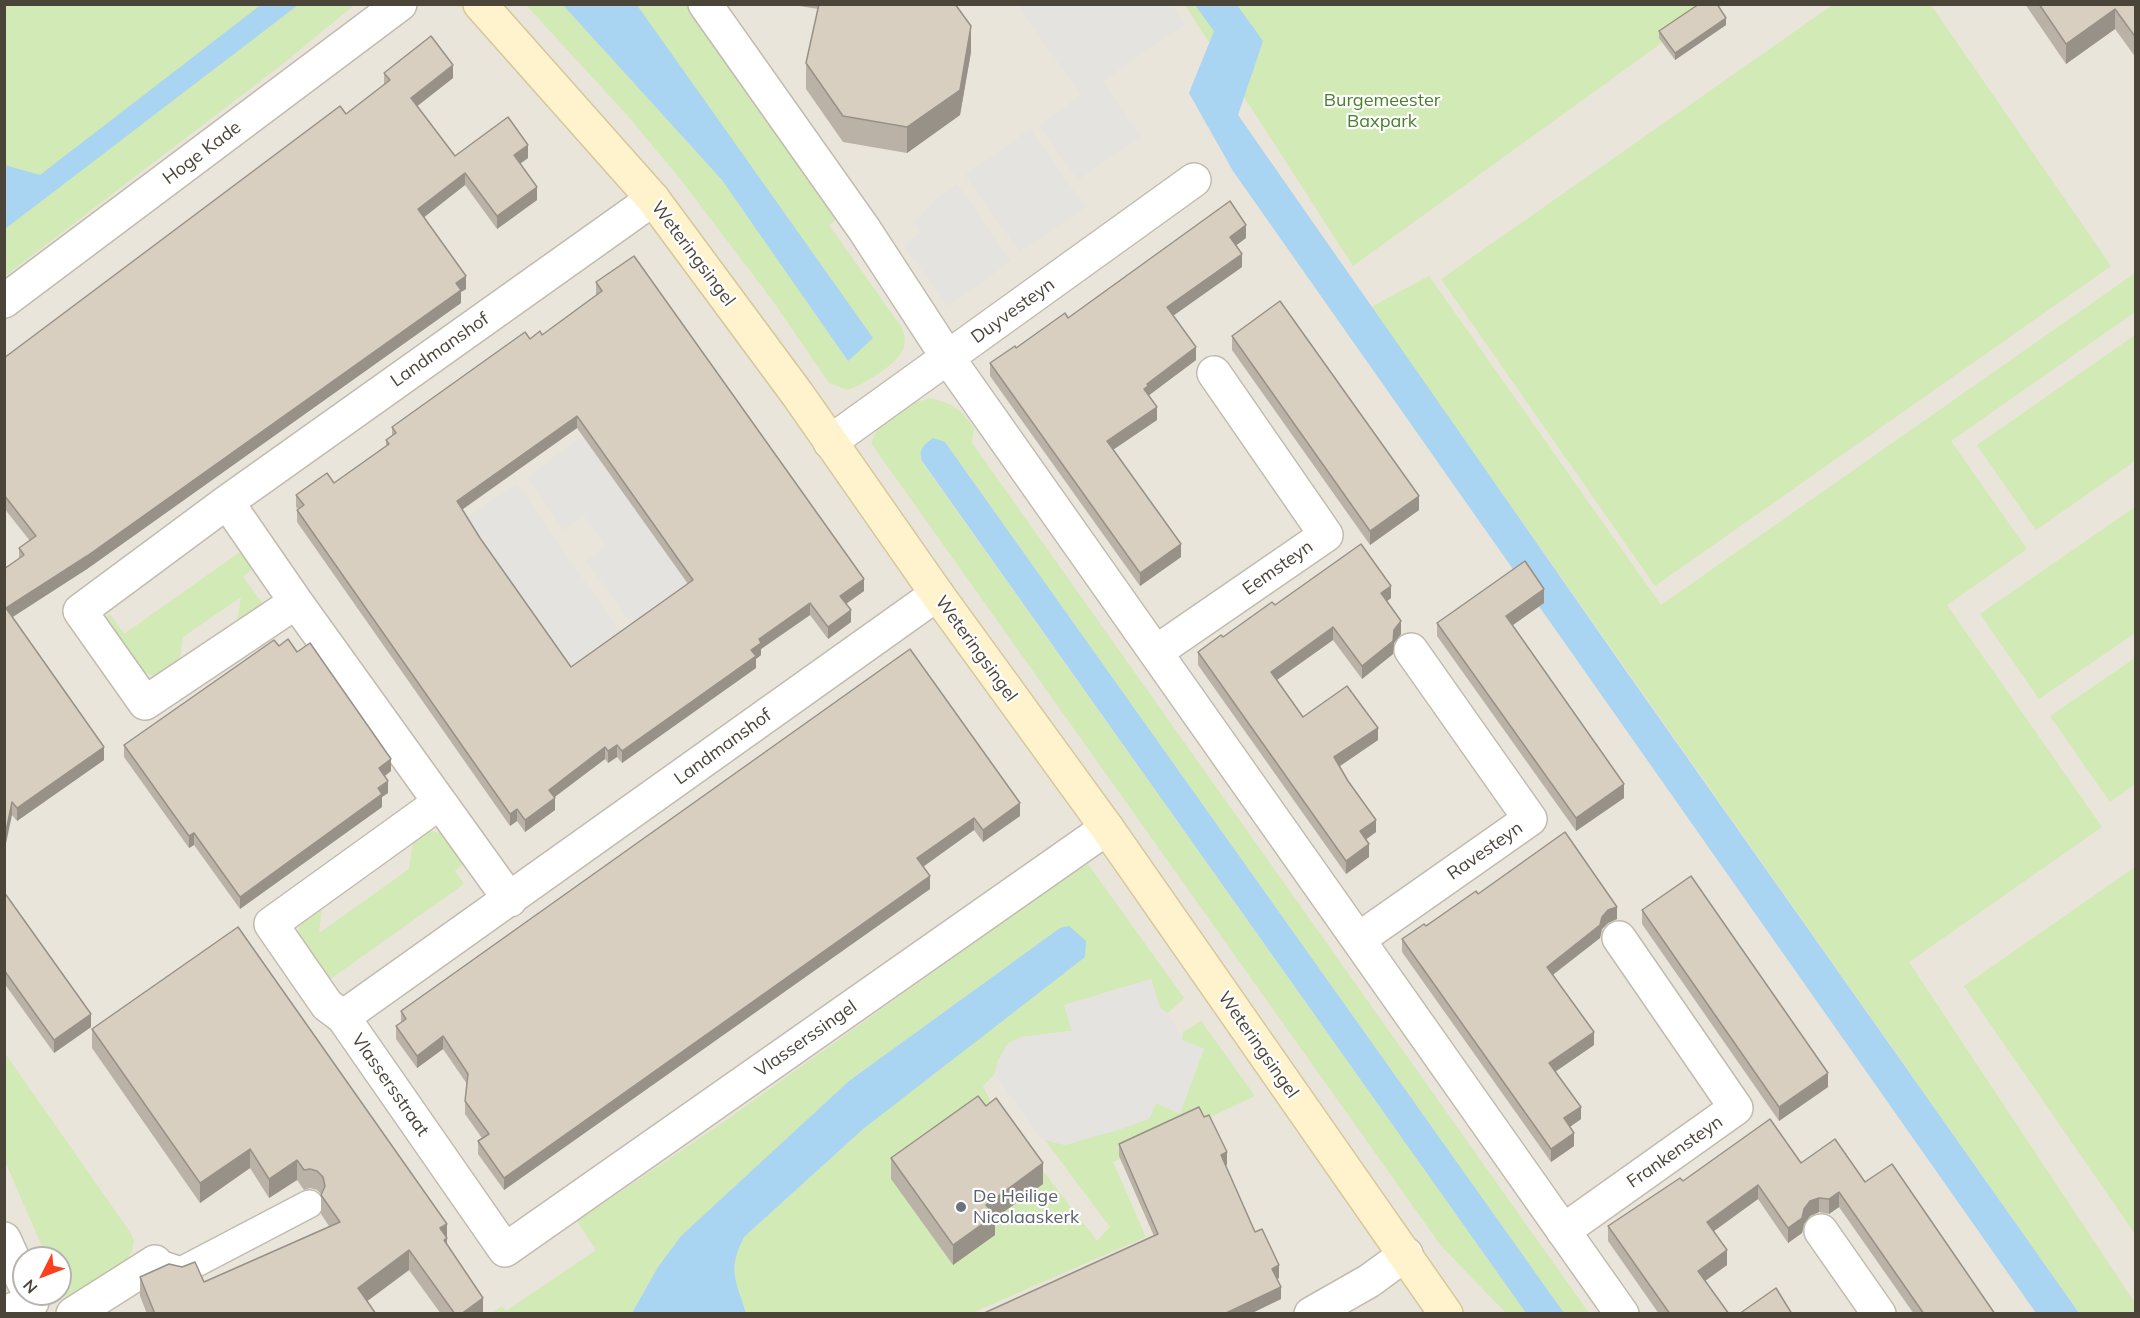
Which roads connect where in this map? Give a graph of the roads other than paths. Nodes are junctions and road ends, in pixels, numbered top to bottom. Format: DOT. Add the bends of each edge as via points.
graph roads {
  1 [pos="400,4"];
  2 [pos="480,4"];
  3 [pos="705,4"];
  4 [pos="1194,180"];
  5 [pos="653,199"];
  6 [pos="4,301"];
  7 [pos="948,358"];
  8 [pos="1214,373"];
  9 [pos="830,442"];
  10 [pos="227,502"];
  11 [pos="937,594"];
  12 [pos="296,602"];
  13 [pos="1411,650"];
  14 [pos="1156,652"];
  15 [pos="439,803"];
  16 [pos="1107,828"];
  17 [pos="510,900"];
  18 [pos="1619,938"];
  19 [pos="1359,939"];
  20 [pos="343,1017"];
  21 [pos="309,1204"];
  22 [pos="1563,1231"];
  23 [pos="1821,1231"];
  24 [pos="4,1239"];
  25 [pos="505,1250"];
  26 [pos="1406,1254"];
  27 [pos="155,1262"];
  28 [pos="12,1263"];
  29 [pos="73,1314"];
  30 [pos="1311,1314"];
  31 [pos="1446,1314"];
  32 [pos="1622,1314"];
  33 [pos="1879,1314"];
  1 -- 6 [label="street, Hoge Kade"];
  2 -- 5 [label="main road, Weteringsingel"];
  3 -- 7 [label="street" via="864,229"];
  4 -- 7 [label="street, Duyvesteyn"];
  5 -- 9 [label="main road, Weteringsingel"];
  5 -- 10 [label="street, Landmanshof"];
  7 -- 9 [label="street, Duyvesteyn"];
  7 -- 14 [label="street"];
  8 -- 14 [label="street, Eemsteyn" via="1326,535"];
  9 -- 11 [label="main road, Weteringsingel"];
  10 -- 12 [label="street"];
  10 -- 12 [label="street, Landmanshof" via="80,611 145,703"];
  11 -- 16 [label="main road, Weteringsingel"];
  11 -- 17 [label="street, Landmanshof"];
  12 -- 15 [label="street"];
  13 -- 19 [label="street, Ravesteyn" via="1530,819"];
  14 -- 19 [label="street"];
  15 -- 17 [label="street"];
  15 -- 20 [label="street, Vlassersstraat" via="271,924 327,1005"];
  16 -- 25 [label="street, Vlasserssingel"];
  16 -- 26 [label="main road, Weteringsingel"];
  17 -- 20 [label="street, Landmanshof"];
  18 -- 22 [label="street, Frankensteyn" via="1736,1108"];
  19 -- 22 [label="street"];
  20 -- 25 [label="street, Vlassersstraat"];
  21 -- 27 [label="street" via="181,1271"];
  22 -- 32 [label="street"];
  23 -- 33 [label="street"];
  24 -- 28 [label="street"];
  26 -- 30 [label="street" via="1369,1281"];
  26 -- 31 [label="main road, Weteringsingel"];
  27 -- 29 [label="street"];
}
